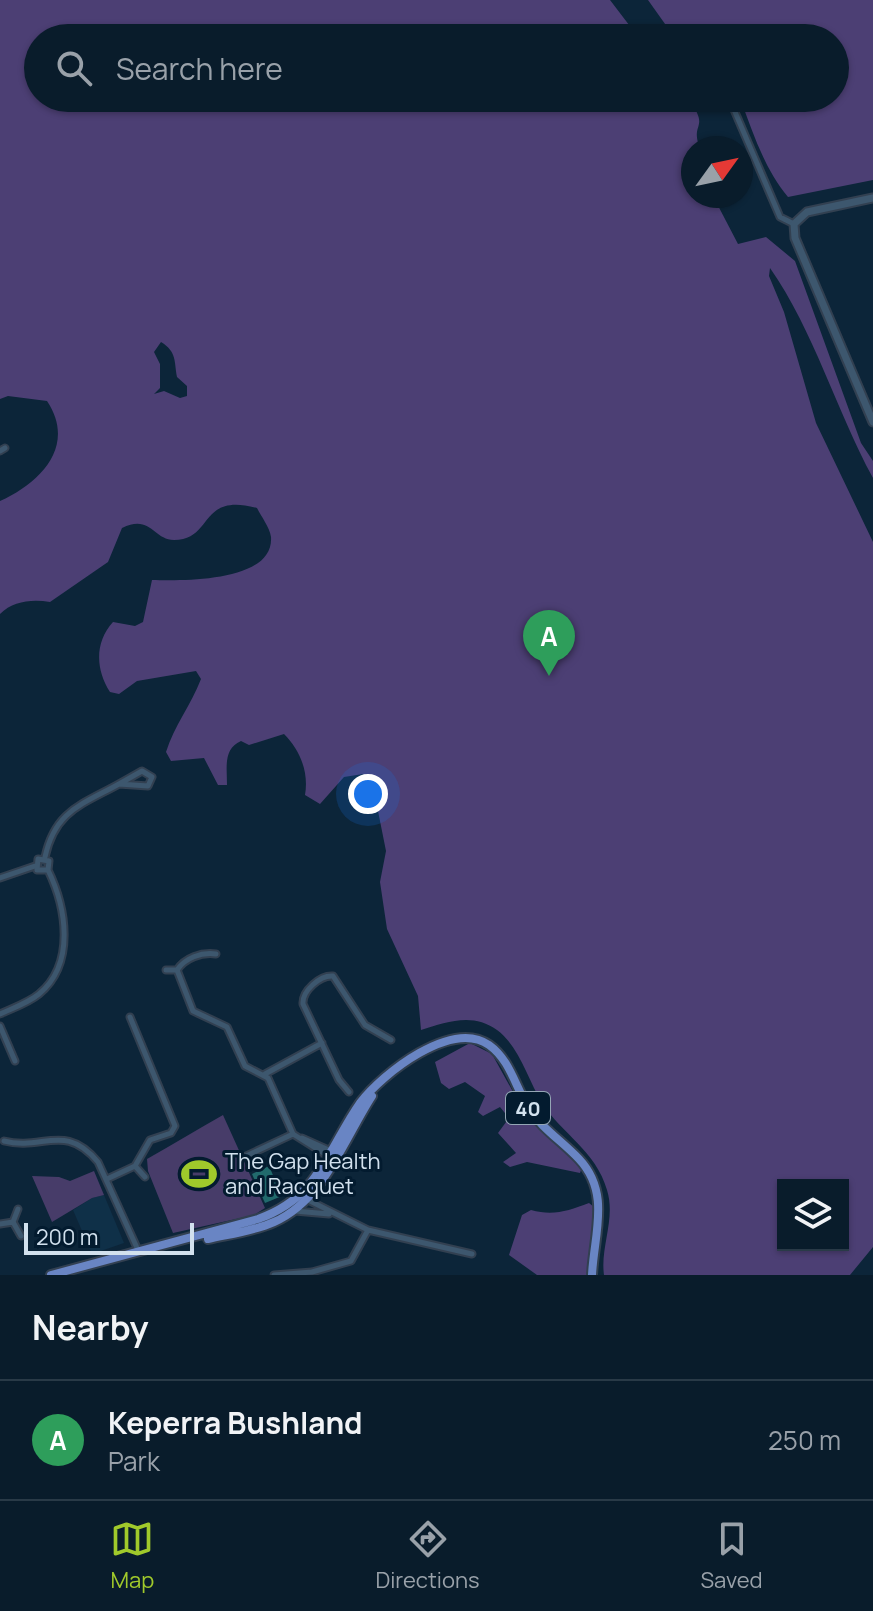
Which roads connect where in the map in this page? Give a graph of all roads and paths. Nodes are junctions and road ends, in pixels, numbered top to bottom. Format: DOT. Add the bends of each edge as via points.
graph roads {
  1 [pos="735,112"];
  2 [pos="873,198"];
  3 [pos="794,224"];
  4 [pos="873,422"];
  5 [pos="119,784"];
  6 [pos="45,857"];
  7 [pos="35,866"];
  8 [pos="48,870"];
  9 [pos="0,878"];
  10 [pos="216,954"];
  11 [pos="166,970"];
  12 [pos="177,970"];
  13 [pos="0,1014"];
  14 [pos="130,1017"];
  15 [pos="0,1026"];
  16 [pos="391,1040"];
  17 [pos="322,1043"];
  18 [pos="15,1061"];
  19 [pos="265,1074"];
  20 [pos="349,1092"];
  21 [pos="295,1136"];
  22 [pos="4,1141"];
  23 [pos="332,1154"];
  24 [pos="244,1157"];
  25 [pos="135,1166"];
  26 [pos="145,1177"];
  27 [pos="107,1179"];
  28 [pos="303,1198"];
  29 [pos="18,1209"];
  30 [pos="293,1211"];
  31 [pos="334,1215"];
  32 [pos="13,1222"];
  33 [pos="0,1224"];
  34 [pos="368,1230"];
  35 [pos="21,1236"];
  36 [pos="141,1250"];
  37 [pos="472,1254"];
  38 [pos="51,1275"];
  39 [pos="274,1275"];
  40 [pos="592,1275"];
  1 -- 3 [label="street" via="780,217"];
  2 -- 3 [label="street" via="807,212"];
  3 -- 4 [label="street" via="795,238"];
  5 -- 5 [label="street" via="142,771 152,777 144,788"];
  5 -- 6 [label="street" via="60,819"];
  6 -- 7 [label="street"];
  6 -- 8 [label="street"];
  7 -- 8 [label="street"];
  7 -- 9 [label="street"];
  8 -- 13 [label="street" via="65,925 60,959 42,992"];
  10 -- 12 [label="street" via="183,962"];
  11 -- 12 [label="street"];
  12 -- 19 [label="street" via="196,1015 225,1024 245,1066"];
  14 -- 25 [label="street" via="175,1126 171,1133 150,1140"];
  15 -- 18 [label="street"];
  16 -- 17 [label="street" via="365,1025 337,980 328,975 302,998"];
  17 -- 19 [label="street"];
  17 -- 20 [label="street"];
  19 -- 21 [label="street"];
  21 -- 23 [label="street"];
  21 -- 24 [label="street"];
  22 -- 27 [label="street" via="69,1140 89,1151"];
  23 -- 28 [label="main road, 40"];
  23 -- 40 [label="main road, 40" via="383,1080 451,1038 479,1040 497,1052 530,1110 590,1176 600,1210"];
  25 -- 26 [label="street"];
  25 -- 27 [label="street"];
  27 -- 36 [label="street"];
  28 -- 30 [label="main road, 40"];
  28 -- 31 [label="street"];
  28 -- 36 [label="main road, 40" via="263,1218"];
  29 -- 32 [label="street"];
  30 -- 31 [label="street"];
  30 -- 36 [label="main road, 40" via="258,1227"];
  31 -- 34 [label="street"];
  32 -- 33 [label="street"];
  32 -- 35 [label="street"];
  34 -- 37 [label="street"];
  34 -- 39 [label="street" via="351,1261"];
  36 -- 38 [label="main road, 40"];
}
